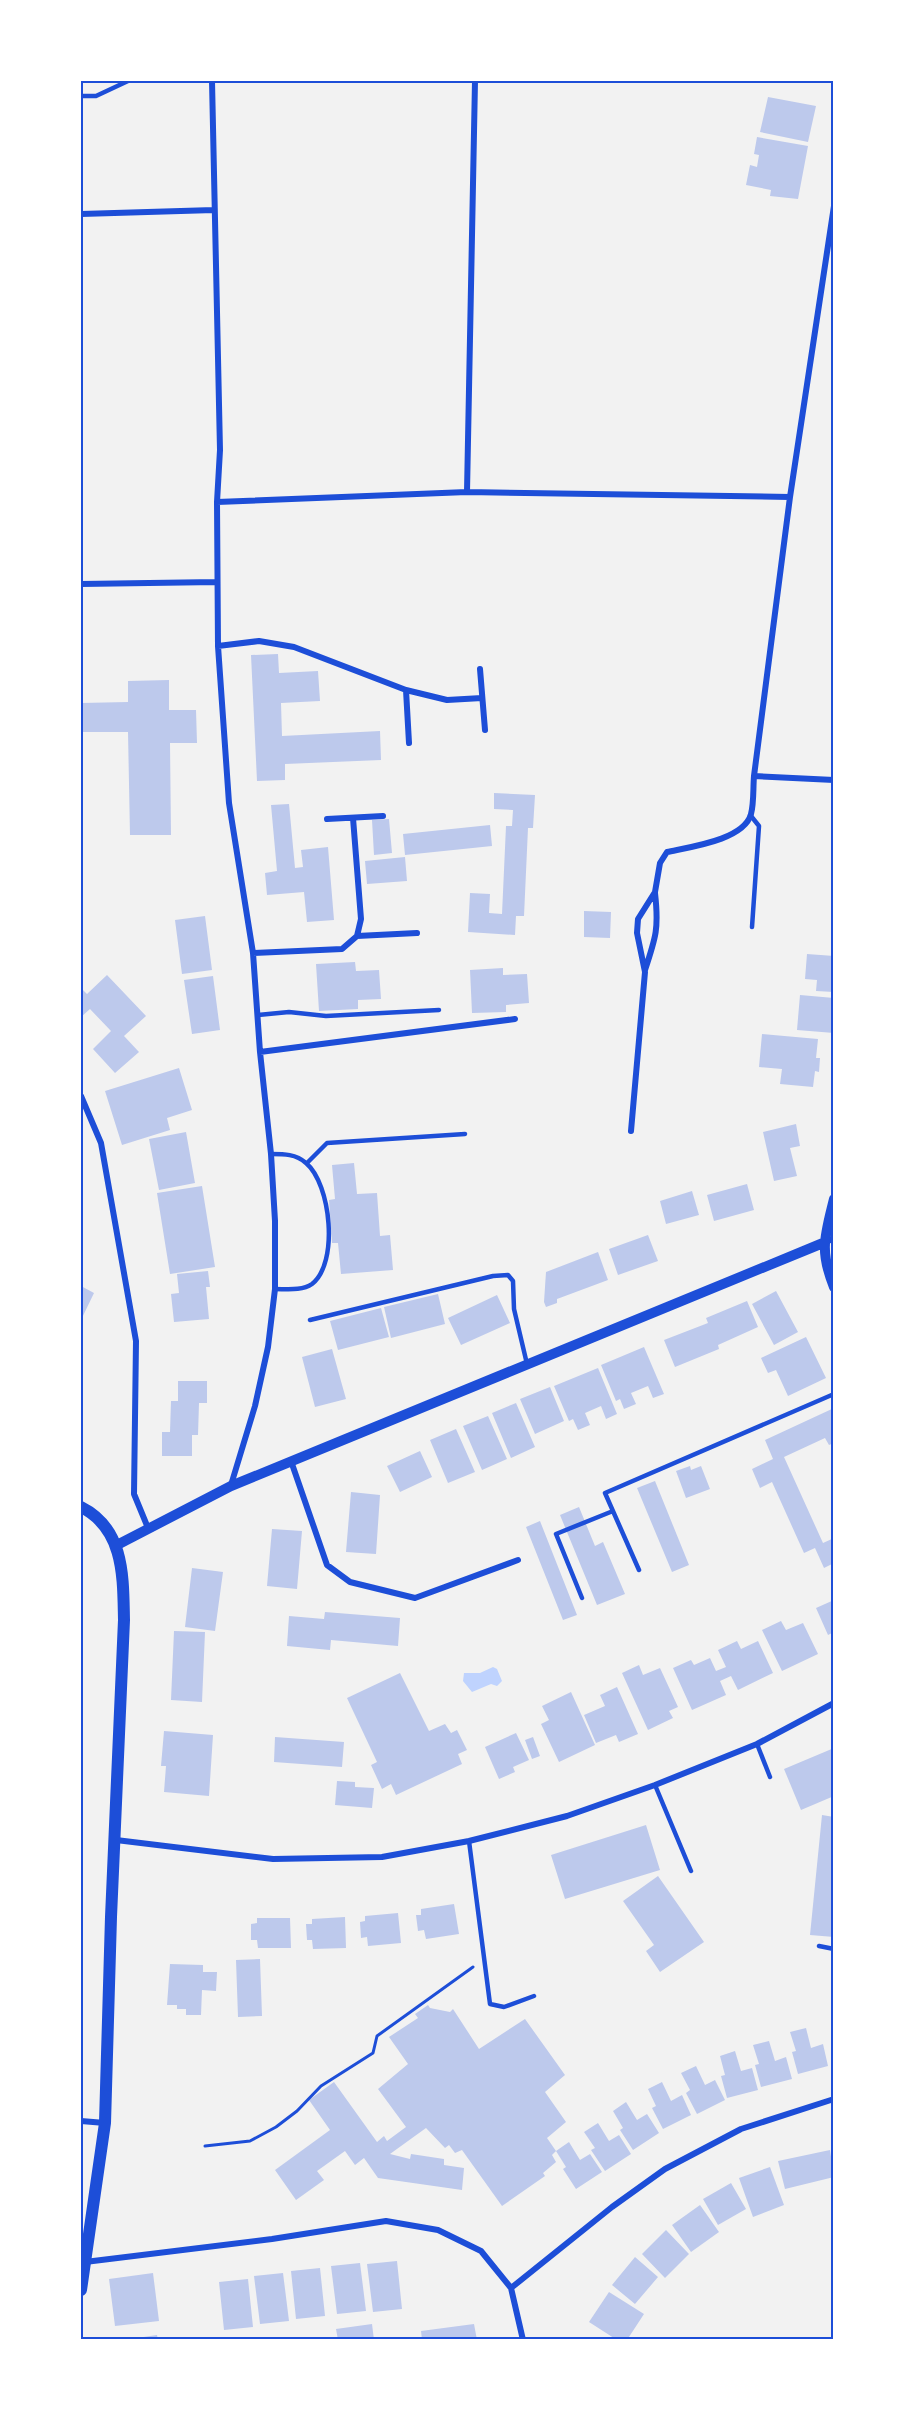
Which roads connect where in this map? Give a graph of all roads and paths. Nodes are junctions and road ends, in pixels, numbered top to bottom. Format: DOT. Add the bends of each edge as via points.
graph roads {
  1 [pos="128,81"];
  2 [pos="212,81"];
  3 [pos="475,81"];
  4 [pos="81,96"];
  5 [pos="834,207"];
  6 [pos="214,210"];
  7 [pos="81,214"];
  8 [pos="467,492"];
  9 [pos="790,497"];
  10 [pos="217,502"];
  11 [pos="217,582"];
  12 [pos="81,584"];
  13 [pos="218,646"];
  14 [pos="480,669"];
  15 [pos="406,690"];
  16 [pos="482,698"];
  17 [pos="484,730"];
  18 [pos="409,743"];
  19 [pos="754,776"];
  20 [pos="834,780"];
  21 [pos="383,816"];
  22 [pos="751,816"];
  23 [pos="353,818"];
  24 [pos="327,819"];
  25 [pos="655,892"];
  26 [pos="752,927"];
  27 [pos="417,933"];
  28 [pos="357,936"];
  29 [pos="253,953"];
  30 [pos="645,972"];
  31 [pos="439,1010"];
  32 [pos="258,1015"];
  33 [pos="515,1019"];
  34 [pos="260,1052"];
  35 [pos="81,1096"];
  36 [pos="631,1131"];
  37 [pos="465,1134"];
  38 [pos="272,1154"];
  39 [pos="307,1163"];
  40 [pos="834,1199"];
  41 [pos="834,1238"];
  42 [pos="823,1243"];
  43 [pos="834,1287"];
  44 [pos="275,1289"];
  45 [pos="310,1320"];
  46 [pos="527,1364"];
  47 [pos="834,1394"];
  48 [pos="291,1461"];
  49 [pos="231,1485"];
  50 [pos="81,1507"];
  51 [pos="613,1511"];
  52 [pos="148,1528"];
  53 [pos="117,1545"];
  54 [pos="518,1560"];
  55 [pos="639,1570"];
  56 [pos="582,1598"];
  57 [pos="834,1703"];
  58 [pos="757,1744"];
  59 [pos="770,1777"];
  60 [pos="655,1785"];
  61 [pos="116,1840"];
  62 [pos="469,1841"];
  63 [pos="691,1871"];
  64 [pos="819,1946"];
  65 [pos="834,1949"];
  66 [pos="484,1959"];
  67 [pos="534,1996"];
  68 [pos="834,2099"];
  69 [pos="81,2121"];
  70 [pos="105,2123"];
  71 [pos="205,2146"];
  72 [pos="84,2262"];
  73 [pos="511,2288"];
  74 [pos="81,2290"];
  75 [pos="523,2340"];
  1 -- 4 [label="lane" via="96,96"];
  2 -- 6 [label="street"];
  3 -- 8 [label="street"];
  5 -- 9 [label="street"];
  6 -- 7 [label="street"];
  6 -- 10 [label="street" via="220,450"];
  8 -- 9 [label="street"];
  8 -- 10 [label="street"];
  9 -- 19 [label="street"];
  10 -- 11 [label="street"];
  11 -- 12 [label="street"];
  11 -- 13 [label="street"];
  13 -- 15 [label="street" via="259,641 294,647"];
  13 -- 29 [label="street" via="229,803"];
  14 -- 16 [label="street"];
  15 -- 16 [label="street" via="447,700"];
  15 -- 18 [label="street"];
  16 -- 17 [label="street"];
  19 -- 20 [label="street"];
  19 -- 22 [label="street"];
  21 -- 23 [label="street"];
  22 -- 25 [label="street" via="736,832 710,843 667,852 660,863"];
  22 -- 26 [label="lane" via="759,826"];
  23 -- 24 [label="street"];
  23 -- 28 [label="street" via="361,919"];
  25 -- 30 [label="street" via="657,936"];
  25 -- 30 [label="street" via="638,920"];
  27 -- 28 [label="street"];
  28 -- 29 [label="street" via="342,949"];
  29 -- 32 [label="street"];
  30 -- 36 [label="street"];
  31 -- 32 [label="lane"];
  32 -- 34 [label="street"];
  33 -- 34 [label="street"];
  34 -- 38 [label="street"];
  35 -- 52 [label="street" via="101,1143 136,1341 134,1494"];
  37 -- 39 [label="lane" via="327,1143"];
  38 -- 39 [label="lane" via="289,1154"];
  38 -- 44 [label="street"];
  39 -- 44 [label="lane" via="325,1194 329,1248 324,1266 312,1284"];
  40 -- 42 [label="street"];
  41 -- 42 [label="street"];
  42 -- 43 [label="street"];
  42 -- 46 [label="street"];
  44 -- 49 [label="street" via="255,1406"];
  45 -- 46 [label="lane" via="508,1275 513,1281 514,1309"];
  46 -- 48 [label="street"];
  47 -- 51 [label="lane" via="605,1493"];
  48 -- 49 [label="street"];
  48 -- 54 [label="street" via="327,1565 350,1582 415,1598"];
  49 -- 52 [label="street"];
  50 -- 53 [label="main road" via="99,1520"];
  51 -- 55 [label="lane"];
  51 -- 56 [label="lane" via="556,1534"];
  52 -- 53 [label="street"];
  53 -- 61 [label="main road" via="123,1573 124,1620"];
  57 -- 58 [label="street"];
  58 -- 59 [label="lane"];
  58 -- 60 [label="street"];
  60 -- 62 [label="street" via="567,1816"];
  60 -- 63 [label="lane"];
  61 -- 62 [label="street" via="273,1859 382,1857"];
  61 -- 70 [label="main road"];
  62 -- 66 [label="lane"];
  64 -- 65 [label="lane"];
  66 -- 67 [label="lane" via="490,2004 504,2007"];
  66 -- 71 [label="path" via="377,2036 373,2054 321,2086 276,2127 250,2141"];
  68 -- 73 [label="street" via="741,2128 665,2169 612,2206"];
  69 -- 70 [label="street"];
  70 -- 72 [label="main road"];
  72 -- 73 [label="street" via="386,2221 438,2230 481,2251"];
  72 -- 74 [label="main road"];
  73 -- 75 [label="street"];
}
